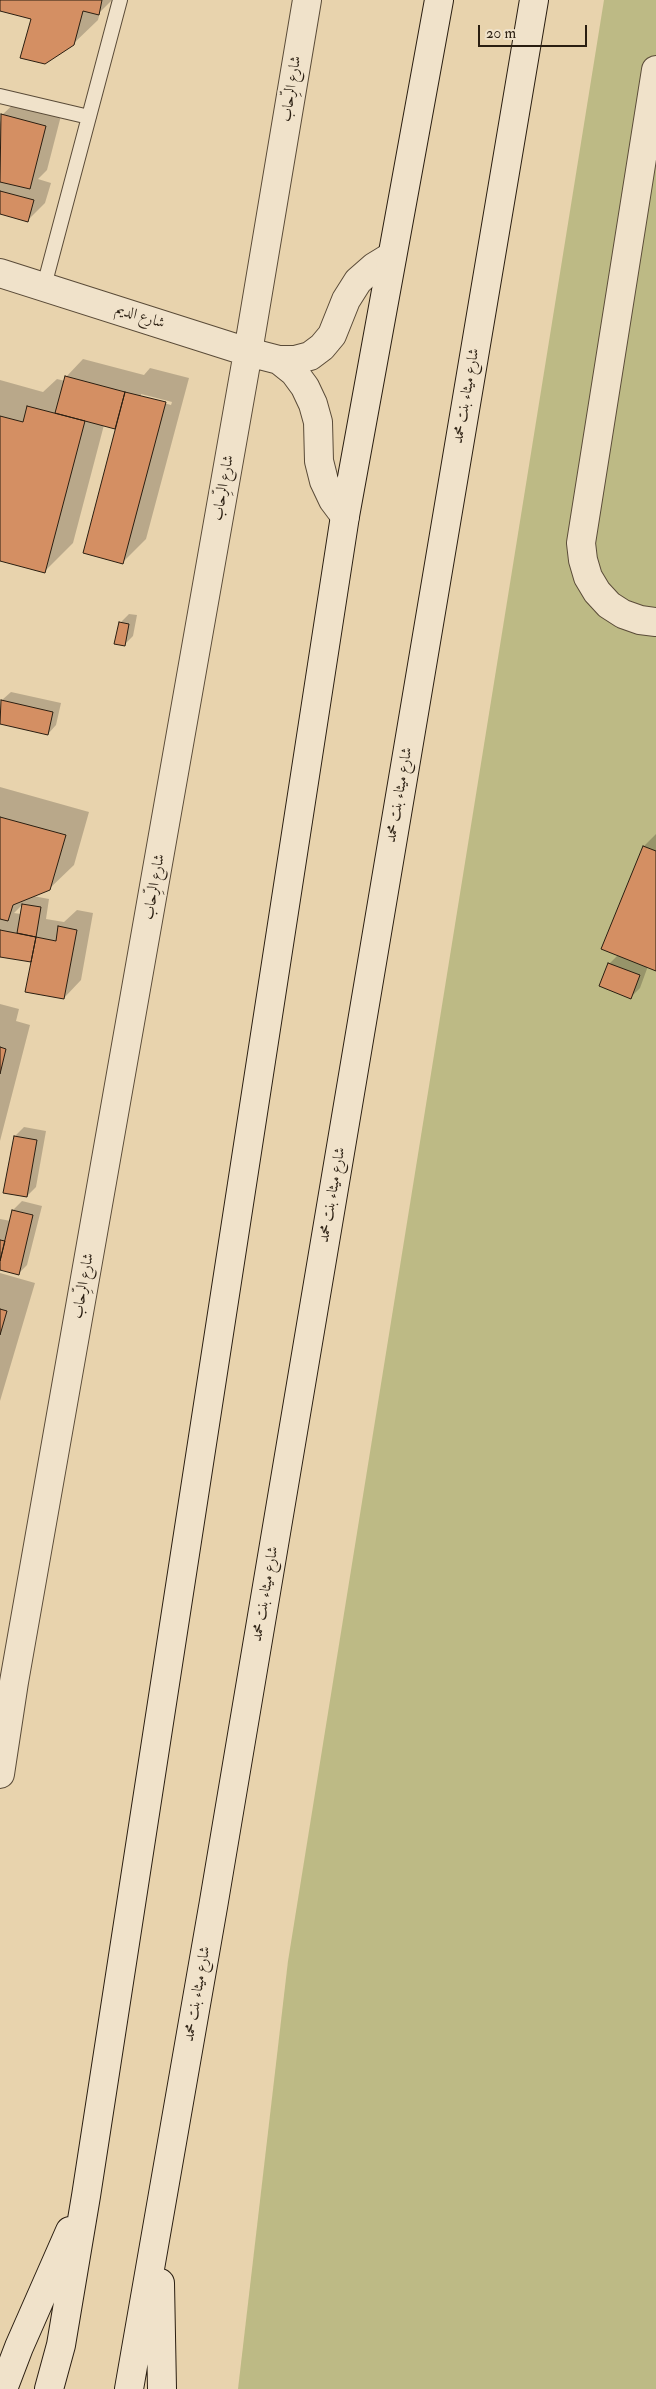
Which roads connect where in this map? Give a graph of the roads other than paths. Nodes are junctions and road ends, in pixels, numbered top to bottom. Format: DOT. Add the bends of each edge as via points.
graph roads {
  1 [pos="120,0"];
  2 [pos="307,0"];
  3 [pos="439,0"];
  4 [pos="534,0"];
  5 [pos="656,70"];
  6 [pos="0,96"];
  7 [pos="89,117"];
  8 [pos="392,256"];
  9 [pos="0,273"];
  10 [pos="44,286"];
  11 [pos="248,352"];
  12 [pos="279,360"];
  13 [pos="345,516"];
  14 [pos="656,622"];
  15 [pos="0,1774"];
  16 [pos="86,2196"];
  17 [pos="160,2221"];
  18 [pos="3,2389"];
  19 [pos="49,2389"];
  20 [pos="129,2389"];
  21 [pos="162,2389"];
  1 -- 7 [label="lane"];
  2 -- 11 [label="main road, شارع الرِّحاب"];
  3 -- 8 [label="main road"];
  4 -- 17 [label="main road, شارع ميثاء بنت محمد"];
  5 -- 14 [label="main road" via="581,543 588,577 609,605 623,614"];
  6 -- 7 [label="lane"];
  7 -- 10 [label="lane"];
  8 -- 12 [label="main road, شارع الديم" via="358,282 346,300 332,335 322,347 302,358"];
  8 -- 13 [label="main road"];
  9 -- 10 [label="main road, شارع الديم"];
  10 -- 11 [label="main road, شارع الديم"];
  11 -- 12 [label="main road, شارع الديم"];
  11 -- 15 [label="main road, شارع الرِّحاب"];
  12 -- 13 [label="main road, شارع الديم" via="294,372 313,404 324,481"];
  13 -- 16 [label="main road"];
  16 -- 18 [label="main road"];
  16 -- 19 [label="main road" via="61,2345"];
  17 -- 20 [label="main road, شارع ميثاء بنت محمد"];
  17 -- 21 [label="main road"];
}
